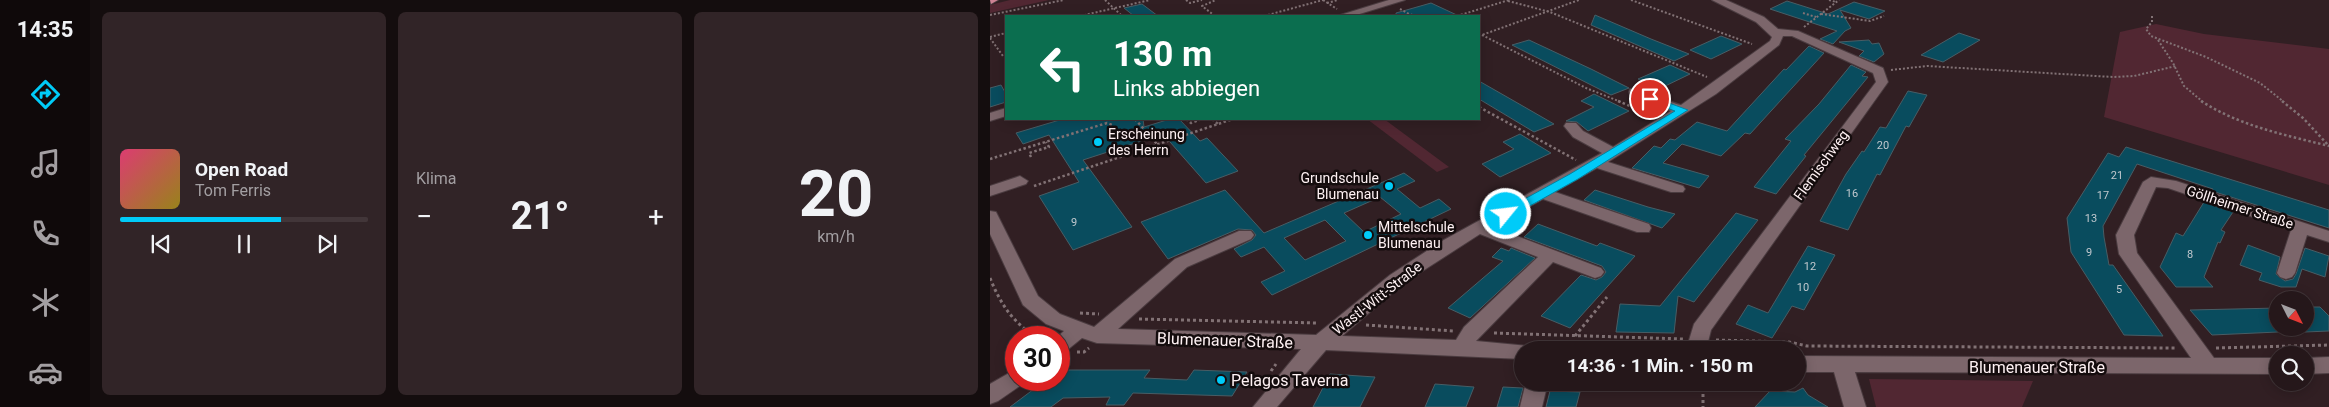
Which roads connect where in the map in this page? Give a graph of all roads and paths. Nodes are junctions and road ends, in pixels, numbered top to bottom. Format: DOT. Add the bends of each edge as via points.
graph roads {
  1 [pos="1064,0"];
  2 [pos="1105,0"];
  3 [pos="1150,0"];
  4 [pos="1186,0"];
  5 [pos="1203,0"];
  6 [pos="1216,0"];
  7 [pos="1322,0"];
  8 [pos="1338,0"];
  9 [pos="1400,0"];
  10 [pos="1509,0"];
  11 [pos="1579,0"];
  12 [pos="1631,0"];
  13 [pos="1829,0"];
  14 [pos="1839,0"];
  15 [pos="1727,1"];
  16 [pos="1208,2"];
  17 [pos="1836,2"];
  18 [pos="1327,3"];
  19 [pos="1114,8"];
  20 [pos="1550,12"];
  21 [pos="1803,13"];
  22 [pos="1821,14"];
  23 [pos="990,15"];
  24 [pos="1084,15"];
  25 [pos="1121,15"];
  26 [pos="1214,15"];
  27 [pos="1268,15"];
  28 [pos="1344,15"];
  29 [pos="1348,15"];
  30 [pos="1460,15"];
  31 [pos="1884,16"];
  32 [pos="2152,16"];
  33 [pos="1816,17"];
  34 [pos="1777,32"];
  35 [pos="1005,33"];
  36 [pos="1794,33"];
  37 [pos="1480,36"];
  38 [pos="990,38"];
  39 [pos="2158,40"];
  40 [pos="1755,45"];
  41 [pos="1005,56"];
  42 [pos="2176,66"];
  43 [pos="1879,71"];
  44 [pos="1709,78"];
  45 [pos="1639,91"];
  46 [pos="1480,108"];
  47 [pos="1684,109"];
  48 [pos="1005,112"];
  49 [pos="1651,115"];
  50 [pos="990,117"];
  51 [pos="1105,120"];
  52 [pos="1136,120"];
  53 [pos="1187,120"];
  54 [pos="1199,120"];
  55 [pos="1213,120"];
  56 [pos="1230,120"];
  57 [pos="1107,123"];
  58 [pos="1112,124"];
  59 [pos="1218,124"];
  60 [pos="1571,126"];
  61 [pos="1046,142"];
  62 [pos="1157,144"];
  63 [pos="2329,146"];
  64 [pos="1026,148"];
  65 [pos="1612,154"];
  66 [pos="990,159"];
  67 [pos="1577,160"];
  68 [pos="1596,163"];
  69 [pos="1023,185"];
  70 [pos="1677,189"];
  71 [pos="990,190"];
  72 [pos="1543,194"];
  73 [pos="992,224"];
  74 [pos="2301,227"];
  75 [pos="1480,228"];
  76 [pos="1643,228"];
  77 [pos="1245,235"];
  78 [pos="2329,237"];
  79 [pos="1550,255"];
  80 [pos="1595,272"];
  81 [pos="2286,273"];
  82 [pos="990,278"];
  83 [pos="1607,297"];
  84 [pos="1130,319"];
  85 [pos="1366,324"];
  86 [pos="1018,326"];
  87 [pos="1320,333"];
  88 [pos="1575,336"];
  89 [pos="1088,338"];
  90 [pos="1467,340"];
  91 [pos="1643,341"];
  92 [pos="1698,341"];
  93 [pos="1070,343"];
  94 [pos="2329,345"];
  95 [pos="1806,346"];
  96 [pos="2195,348"];
  97 [pos="1514,349"];
  98 [pos="1084,352"];
  99 [pos="1806,364"];
  100 [pos="2329,365"];
  101 [pos="1843,366"];
  102 [pos="2269,366"];
  103 [pos="2314,366"];
  104 [pos="2209,367"];
  105 [pos="1005,385"];
  106 [pos="1535,391"];
  107 [pos="1703,391"];
  108 [pos="990,395"];
  109 [pos="1264,407"];
  110 [pos="1531,407"];
  111 [pos="1703,407"];
  112 [pos="1855,407"];
  1 -- 23 [label="path"];
  2 -- 19 [label="path"];
  3 -- 19 [label="path"];
  4 -- 5 [label="path" via="1190,3"];
  5 -- 16 [label="path"];
  6 -- 16 [label="path"];
  7 -- 18 [label="path"];
  7 -- 27 [label="path"];
  8 -- 18 [label="path"];
  9 -- 29 [label="street"];
  10 -- 20 [label="path"];
  10 -- 30 [label="path"];
  11 -- 20 [label="path"];
  12 -- 40 [label="path"];
  13 -- 17 [label="path"];
  14 -- 17 [label="path"];
  15 -- 34 [label="street"];
  16 -- 26 [label="path" via="1210,4 1202,6"];
  17 -- 22 [label="path"];
  18 -- 28 [label="path"];
  19 -- 24 [label="path"];
  19 -- 25 [label="path"];
  20 -- 37 [label="path"];
  20 -- 44 [label="path"];
  21 -- 33 [label="path"];
  22 -- 31 [label="path" via="1870,21"];
  22 -- 33 [label="path"];
  32 -- 39 [label="path" via="2152,22 2146,29"];
  33 -- 36 [label="path"];
  34 -- 36 [label="street"];
  34 -- 47 [label="street, Wastl-Witt-Straße" via="1778,37 1772,46"];
  35 -- 38 [label="path"];
  36 -- 43 [label="street"];
  37 -- 49 [label="path" via="1586,88"];
  38 -- 41 [label="path"];
  39 -- 42 [label="path"];
  39 -- 63 [label="path" via="2206,57 2260,83 2303,118"];
  42 -- 43 [label="path" via="2134,76 2113,77 1927,66"];
  42 -- 63 [label="path" via="2178,78 2194,96 2228,116 2252,126"];
  43 -- 92 [label="street, Flemischweg" via="1882,82 1701,329"];
  45 -- 47 [label="street" via="1666,106"];
  46 -- 67 [label="path"];
  47 -- 65 [label="street, Wastl-Witt-Straße"];
  48 -- 50 [label="street"];
  51 -- 57 [label="path"];
  52 -- 62 [label="path"];
  53 -- 54 [label="path" via="1191,123"];
  55 -- 59 [label="path"];
  56 -- 59 [label="path"];
  57 -- 58 [label="path"];
  57 -- 61 [label="path"];
  59 -- 62 [label="path"];
  60 -- 65 [label="street" via="1578,134"];
  61 -- 64 [label="path"];
  61 -- 64 [label="path" via="1049,147 1030,155"];
  62 -- 69 [label="path"];
  64 -- 66 [label="path"];
  65 -- 68 [label="street, Wastl-Witt-Straße"];
  68 -- 70 [label="street"];
  68 -- 72 [label="street, Wastl-Witt-Straße"];
  69 -- 71 [label="street"];
  72 -- 75 [label="street, Wastl-Witt-Straße"];
  72 -- 76 [label="street"];
  73 -- 89 [label="street, Blumenauer Straße" via="1030,300 1046,316"];
  74 -- 78 [label="street, Göllheimer Straße"];
  74 -- 81 [label="street"];
  74 -- 96 [label="street, Göllheimer Straße" via="2170,184 2150,182 2125,235 2128,254"];
  75 -- 79 [label="street"];
  75 -- 87 [label="street, Wastl-Witt-Straße" via="1448,245"];
  77 -- 89 [label="street" via="1182,263"];
  79 -- 80 [label="street"];
  79 -- 90 [label="street"];
  82 -- 86 [label="path" via="1006,314"];
  83 -- 88 [label="path"];
  84 -- 87 [label="path"];
  85 -- 90 [label="path"];
  87 -- 89 [label="street, Blumenauer Straße"];
  87 -- 90 [label="street, Blumenauer Straße"];
  87 -- 109 [label="street"];
  88 -- 90 [label="path"];
  88 -- 91 [label="path"];
  89 -- 93 [label="street"];
  89 -- 98 [label="path"];
  90 -- 97 [label="street, Blumenauer Straße"];
  94 -- 96 [label="path"];
  95 -- 96 [label="path"];
  96 -- 104 [label="street"];
  99 -- 101 [label="street, Blumenauer Straße"];
  100 -- 103 [label="street"];
  101 -- 104 [label="street, Blumenauer Straße"];
  101 -- 112 [label="street"];
  102 -- 104 [label="street, Blumenauer Straße"];
  105 -- 108 [label="street"];
  106 -- 110 [label="street"];
  107 -- 111 [label="path"];
}
